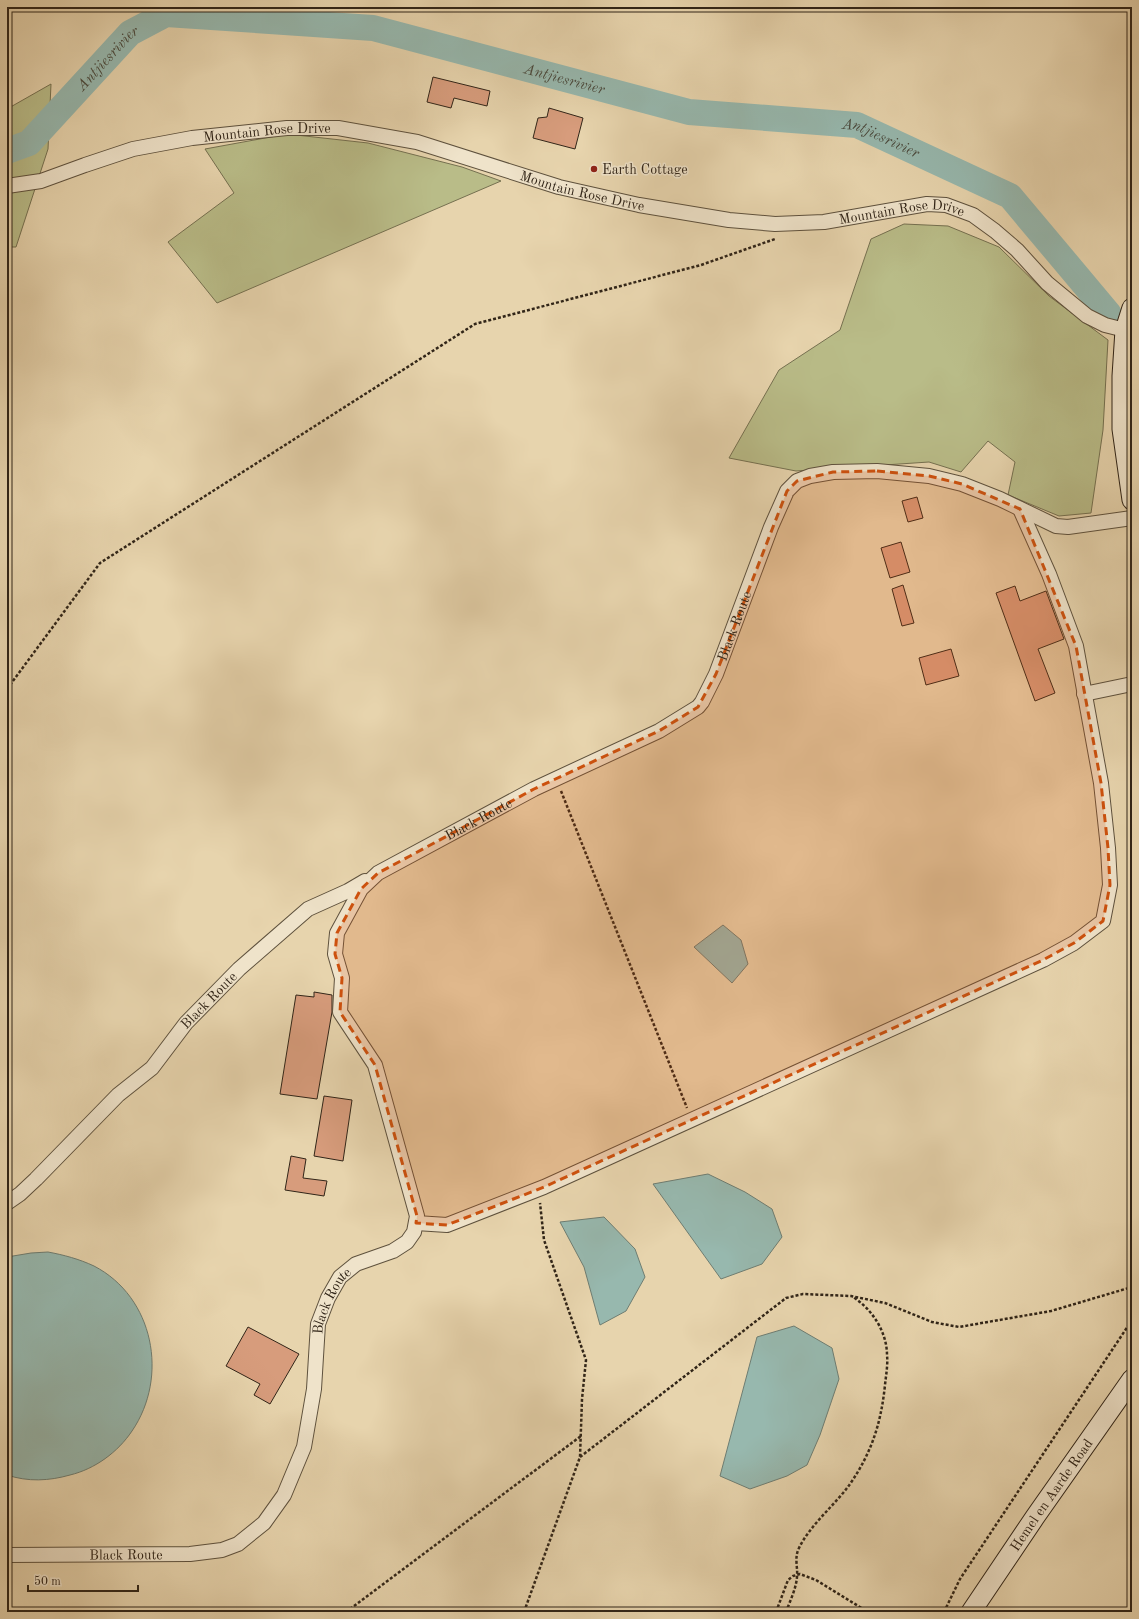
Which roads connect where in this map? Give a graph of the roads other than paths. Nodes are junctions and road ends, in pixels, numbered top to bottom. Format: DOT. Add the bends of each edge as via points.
graph roads {
  1 [pos="7,186"];
  2 [pos="1132,308"];
  3 [pos="1125,330"];
  4 [pos="1132,500"];
  5 [pos="1020,509"];
  6 [pos="1132,518"];
  7 [pos="1132,684"];
  8 [pos="1084,694"];
  9 [pos="378,873"];
  10 [pos="7,1203"];
  11 [pos="416,1223"];
  12 [pos="1132,1379"];
  13 [pos="7,1556"];
  14 [pos="971,1612"];
  1 -- 3 [label="street, Mountain Rose Drive" via="41,181 133,149 192,138 287,128 338,128 417,142 559,186 625,202 729,220 774,224 824,222 927,204 946,205 973,215 995,231 1047,283 1087,316 1105,325"];
  2 -- 3 [label="main road"];
  3 -- 4 [label="main road" via="1122,429"];
  5 -- 6 [label="street, Black Route" via="1056,526 1077,526"];
  5 -- 8 [label="street" via="1049,574 1076,646"];
  5 -- 9 [label="street, Black Route" via="962,484 929,476 878,471 833,472 798,481 787,491 771,527 716,674 698,707 659,730 556,779"];
  7 -- 8 [label="street"];
  8 -- 11 [label="street" via="1101,783 1108,848 1110,884 1103,922 1074,943 1043,960 544,1187 447,1225"];
  9 -- 10 [label="street, Black Route" via="348,891 308,909 239,969 186,1023 152,1068 118,1095 36,1179"];
  9 -- 11 [label="street, Black Route" via="361,889 337,933 335,954 342,978 340,1012 375,1065 417,1216"];
  11 -- 13 [label="street, Black Route" via="414,1232 407,1242 393,1251 356,1264 340,1278 328,1298 318,1324 314,1389 304,1447 284,1495 264,1524 238,1544 222,1550 190,1554"];
  12 -- 14 [label="main road, Hemel en Aarde Road"];
}
